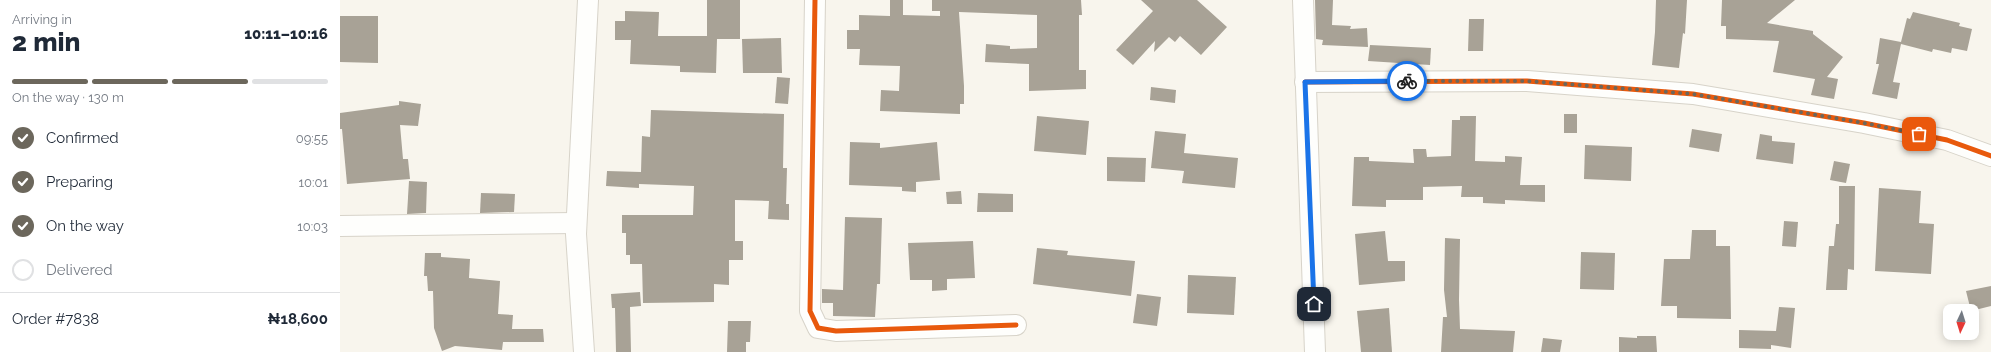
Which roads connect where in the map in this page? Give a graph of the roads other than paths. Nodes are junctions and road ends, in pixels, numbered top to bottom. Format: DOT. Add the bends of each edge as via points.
graph roads {
  1 [pos="588,0"];
  2 [pos="815,0"];
  3 [pos="1303,0"];
  4 [pos="1305,82"];
  5 [pos="1991,156"];
  6 [pos="576,223"];
  7 [pos="340,226"];
  8 [pos="1016,325"];
  9 [pos="584,352"];
  10 [pos="1315,352"];
  1 -- 6 [label="street"];
  2 -- 8 [label="street" via="810,311 818,328 836,331"];
  3 -- 4 [label="street"];
  4 -- 5 [label="street" via="1527,81 1693,94 1924,135 1947,140"];
  4 -- 10 [label="street"];
  6 -- 7 [label="street"];
  6 -- 9 [label="street"];
}
